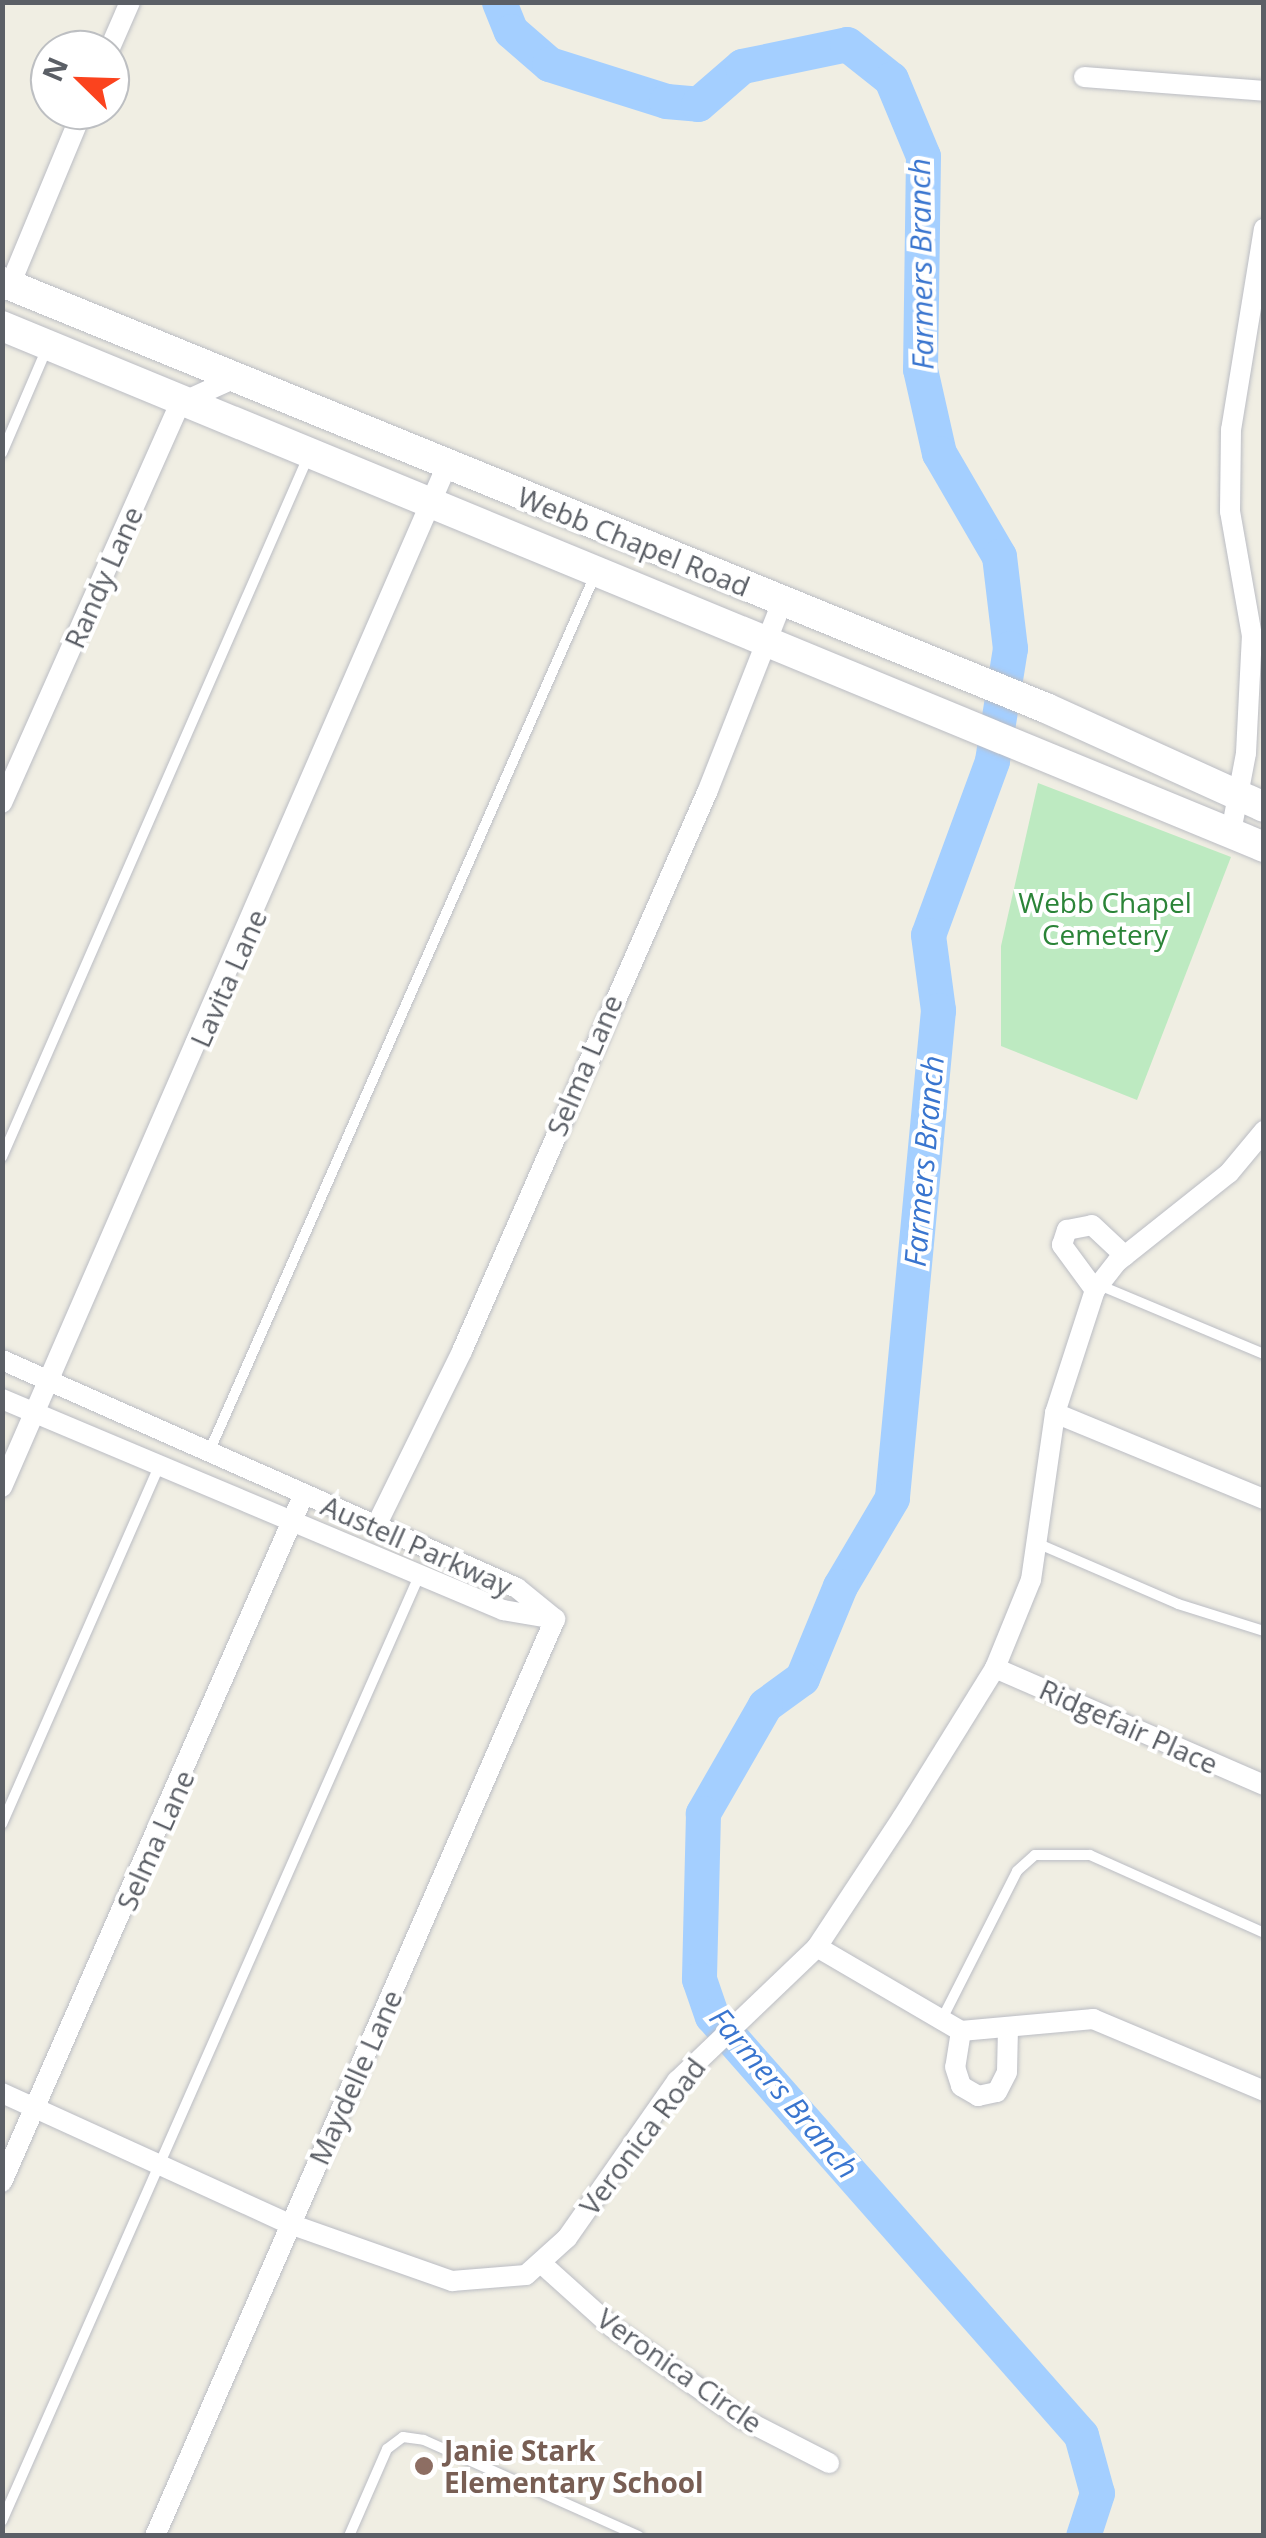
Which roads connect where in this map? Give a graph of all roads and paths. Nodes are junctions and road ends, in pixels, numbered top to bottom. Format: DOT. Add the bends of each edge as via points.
graph roads {
  1 [pos="130,2"];
  2 [pos="118,30"];
  3 [pos="1084,78"];
  4 [pos="1264,90"];
  5 [pos="74,130"];
  6 [pos="1264,228"];
  7 [pos="6,284"];
  8 [pos="2,326"];
  9 [pos="48,346"];
  10 [pos="233,379"];
  11 [pos="180,403"];
  12 [pos="2,453"];
  13 [pos="309,454"];
  14 [pos="448,465"];
  15 [pos="434,504"];
  16 [pos="598,570"];
  17 [pos="782,602"];
  18 [pos="770,638"];
  19 [pos="1251,801"];
  20 [pos="2,803"];
  21 [pos="1232,832"];
  22 [pos="1264,847"];
  23 [pos="1264,1131"];
  24 [pos="2,1158"];
  25 [pos="1125,1256"];
  26 [pos="1097,1288"];
  27 [pos="1264,1354"];
  28 [pos="2,1360"];
  29 [pos="50,1382"];
  30 [pos="2,1399"];
  31 [pos="34,1412"];
  32 [pos="1054,1413"];
  33 [pos="209,1453"];
  34 [pos="159,1466"];
  35 [pos="2,1487"];
  36 [pos="303,1496"];
  37 [pos="1264,1499"];
  38 [pos="293,1523"];
  39 [pos="377,1524"];
  40 [pos="1039,1544"];
  41 [pos="419,1576"];
  42 [pos="554,1619"];
  43 [pos="1264,1631"];
  44 [pos="996,1668"];
  45 [pos="1264,1785"];
  46 [pos="2,1824"];
  47 [pos="1264,1934"];
  48 [pos="816,1947"];
  49 [pos="942,2021"];
  50 [pos="1008,2028"];
  51 [pos="961,2031"];
  52 [pos="1264,2091"];
  53 [pos="2,2094"];
  54 [pos="34,2108"];
  55 [pos="157,2163"];
  56 [pos="2,2182"];
  57 [pos="290,2224"];
  58 [pos="542,2263"];
  59 [pos="829,2462"];
  60 [pos="2,2522"];
  61 [pos="155,2536"];
  62 [pos="349,2536"];
  63 [pos="639,2536"];
  1 -- 2 [label="street"];
  3 -- 4 [label="street"];
  5 -- 7 [label="street"];
  6 -- 19 [label="street" via="1231,430 1230,512 1252,636"];
  7 -- 10 [label="main road, Webb Chapel Road"];
  8 -- 9 [label="main road, Webb Chapel Road"];
  9 -- 11 [label="main road, Webb Chapel Road"];
  9 -- 12 [label="lane"];
  10 -- 11 [label="street"];
  10 -- 14 [label="main road, Webb Chapel Road"];
  11 -- 13 [label="main road, Webb Chapel Road"];
  11 -- 20 [label="street, Randy Lane"];
  13 -- 15 [label="main road, Webb Chapel Road"];
  13 -- 24 [label="lane"];
  14 -- 15 [label="street, Lavita Lane"];
  14 -- 17 [label="main road, Webb Chapel Road"];
  15 -- 16 [label="main road, Webb Chapel Road"];
  15 -- 29 [label="street, Lavita Lane"];
  16 -- 18 [label="main road, Webb Chapel Road"];
  16 -- 33 [label="lane"];
  17 -- 18 [label="street, Selma Lane"];
  17 -- 19 [label="main road, Webb Chapel Road" via="1046,708"];
  18 -- 21 [label="main road, Webb Chapel Road"];
  18 -- 39 [label="street, Selma Lane" via="462,1351"];
  19 -- 21 [label="street"];
  21 -- 22 [label="main road, Webb Chapel Road"];
  23 -- 25 [label="street, Veronica Road" via="1229,1174"];
  25 -- 26 [label="street, Veronica Road"];
  25 -- 26 [label="street" via="1092,1225 1067,1230 1062,1245"];
  26 -- 27 [label="lane"];
  26 -- 32 [label="street, Veronica Road"];
  28 -- 29 [label="street, Austell Parkway"];
  29 -- 31 [label="street, Lavita Lane"];
  29 -- 33 [label="street, Austell Parkway"];
  30 -- 31 [label="street, Austell Parkway"];
  31 -- 34 [label="street, Austell Parkway"];
  31 -- 35 [label="street, Lavita Lane"];
  32 -- 37 [label="street"];
  32 -- 40 [label="street, Veronica Road"];
  33 -- 36 [label="street, Austell Parkway"];
  34 -- 38 [label="street, Austell Parkway"];
  34 -- 46 [label="lane"];
  36 -- 38 [label="street, Selma Lane"];
  36 -- 39 [label="street, Austell Parkway"];
  38 -- 41 [label="street, Austell Parkway"];
  38 -- 54 [label="street, Selma Lane"];
  39 -- 42 [label="street, Austell Parkway" via="517,1588"];
  40 -- 43 [label="lane" via="1178,1604"];
  40 -- 44 [label="street, Veronica Road"];
  41 -- 42 [label="street, Austell Parkway" via="503,1610"];
  41 -- 55 [label="lane"];
  42 -- 57 [label="street, Maydelle Lane"];
  44 -- 45 [label="street, Ridgefair Place"];
  44 -- 48 [label="street, Veronica Road"];
  47 -- 49 [label="lane" via="1090,1855 1035,1855 1016,1870"];
  48 -- 49 [label="street"];
  48 -- 58 [label="street, Veronica Road" via="677,2081 567,2238"];
  49 -- 51 [label="street"];
  50 -- 51 [label="street"];
  50 -- 51 [label="street" via="1006,2072 997,2092 978,2096 961,2086 956,2067"];
  50 -- 52 [label="street" via="1093,2019"];
  53 -- 54 [label="street, Veronica Road"];
  54 -- 55 [label="street, Veronica Road"];
  54 -- 56 [label="street, Selma Lane"];
  55 -- 57 [label="street, Veronica Road"];
  55 -- 60 [label="lane"];
  57 -- 58 [label="street, Veronica Road" via="452,2281 491,2282"];
  57 -- 61 [label="street, Maydelle Lane"];
  58 -- 59 [label="street, Veronica Circle" via="612,2327 741,2418"];
  62 -- 63 [label="lane" via="388,2449 403,2437 424,2440"];
}
